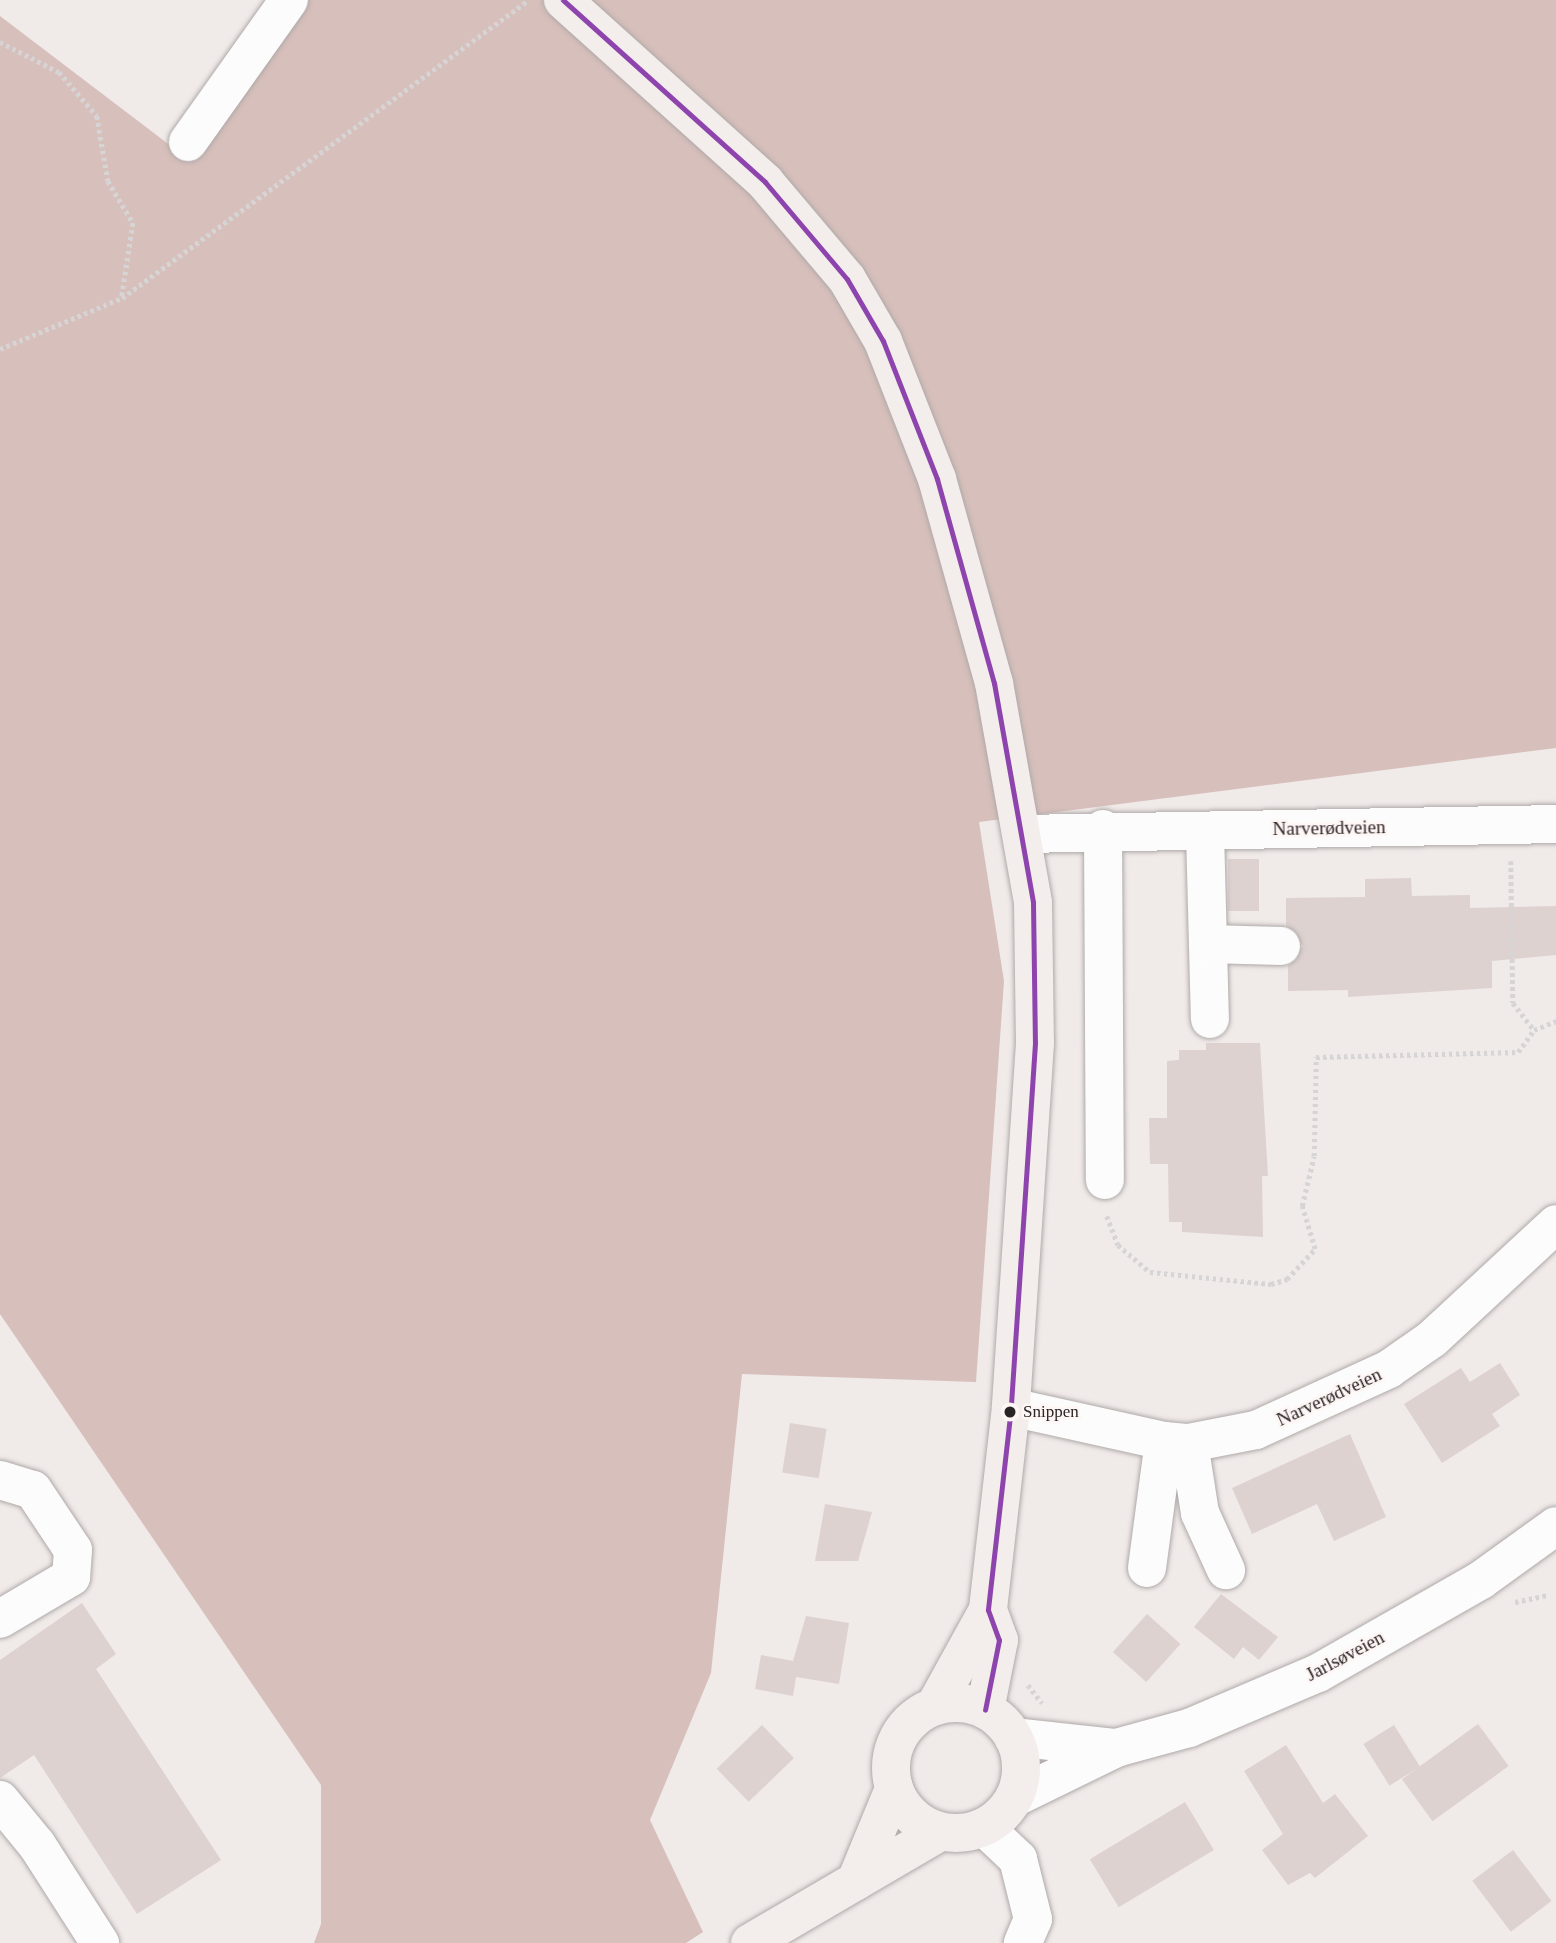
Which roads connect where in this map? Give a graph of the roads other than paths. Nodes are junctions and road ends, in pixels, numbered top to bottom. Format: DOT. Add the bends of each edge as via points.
graph roads {
  1 [pos="289,0"];
  2 [pos="563,0"];
  3 [pos="188,142"];
  4 [pos="1556,824"];
  5 [pos="1103,829"];
  6 [pos="1205,832"];
  7 [pos="1023,834"];
  8 [pos="1208,944"];
  9 [pos="1280,946"];
  10 [pos="1210,1019"];
  11 [pos="1105,1180"];
  12 [pos="1556,1224"];
  13 [pos="1011,1407"];
  14 [pos="1176,1442"];
  15 [pos="0,1480"];
  16 [pos="1552,1538"];
  17 [pos="1147,1568"];
  18 [pos="1226,1570"];
  19 [pos="988,1611"];
  20 [pos="0,1619"];
  21 [pos="935,1706"];
  22 [pos="985,1710"];
  23 [pos="1013,1737"];
  24 [pos="1116,1748"];
  25 [pos="894,1789"];
  26 [pos="1014,1798"];
  27 [pos="0,1800"];
  28 [pos="984,1827"];
  29 [pos="940,1832"];
  30 [pos="856,1881"];
  31 [pos="100,1943"];
  32 [pos="750,1943"];
  33 [pos="1023,1943"];
  1 -- 3 [label="street"];
  2 -- 7 [label="main road" via="765,182 847,279 883,341 963,563"];
  4 -- 6 [label="street, Narverødveien"];
  5 -- 6 [label="street, Narverødveien"];
  5 -- 7 [label="street, Narverødveien"];
  5 -- 11 [label="street"];
  6 -- 8 [label="street"];
  7 -- 13 [label="main road" via="1033,903 1035,1043"];
  8 -- 9 [label="street"];
  8 -- 10 [label="street"];
  12 -- 14 [label="street, Narverødveien" via="1432,1339 1389,1369 1294,1417"];
  13 -- 14 [label="street, Narverødveien"];
  13 -- 19 [label="main road"];
  14 -- 17 [label="street"];
  14 -- 18 [label="street"];
  15 -- 20 [label="street" via="33,1490 73,1550 71,1577"];
  16 -- 24 [label="street, Jarlsøveien" via="1318,1673 1189,1728"];
  19 -- 21 [label="main road"];
  19 -- 22 [label="main road" via="999,1640"];
  21 -- 22 [label="main road" via="961,1703"];
  21 -- 25 [label="main road" via="917,1716 894,1748"];
  22 -- 23 [label="main road"];
  23 -- 24 [label="street, Jarlsøveien"];
  23 -- 26 [label="main road" via="1020,1778"];
  24 -- 26 [label="street, Jarlsøveien"];
  25 -- 29 [label="main road" via="912,1815"];
  25 -- 30 [label="main road"];
  26 -- 28 [label="main road"];
  27 -- 31 [label="street" via="37,1844"];
  28 -- 29 [label="main road"];
  28 -- 33 [label="street" via="1018,1859 1033,1919"];
  29 -- 30 [label="main road"];
  30 -- 32 [label="main road"];
}
